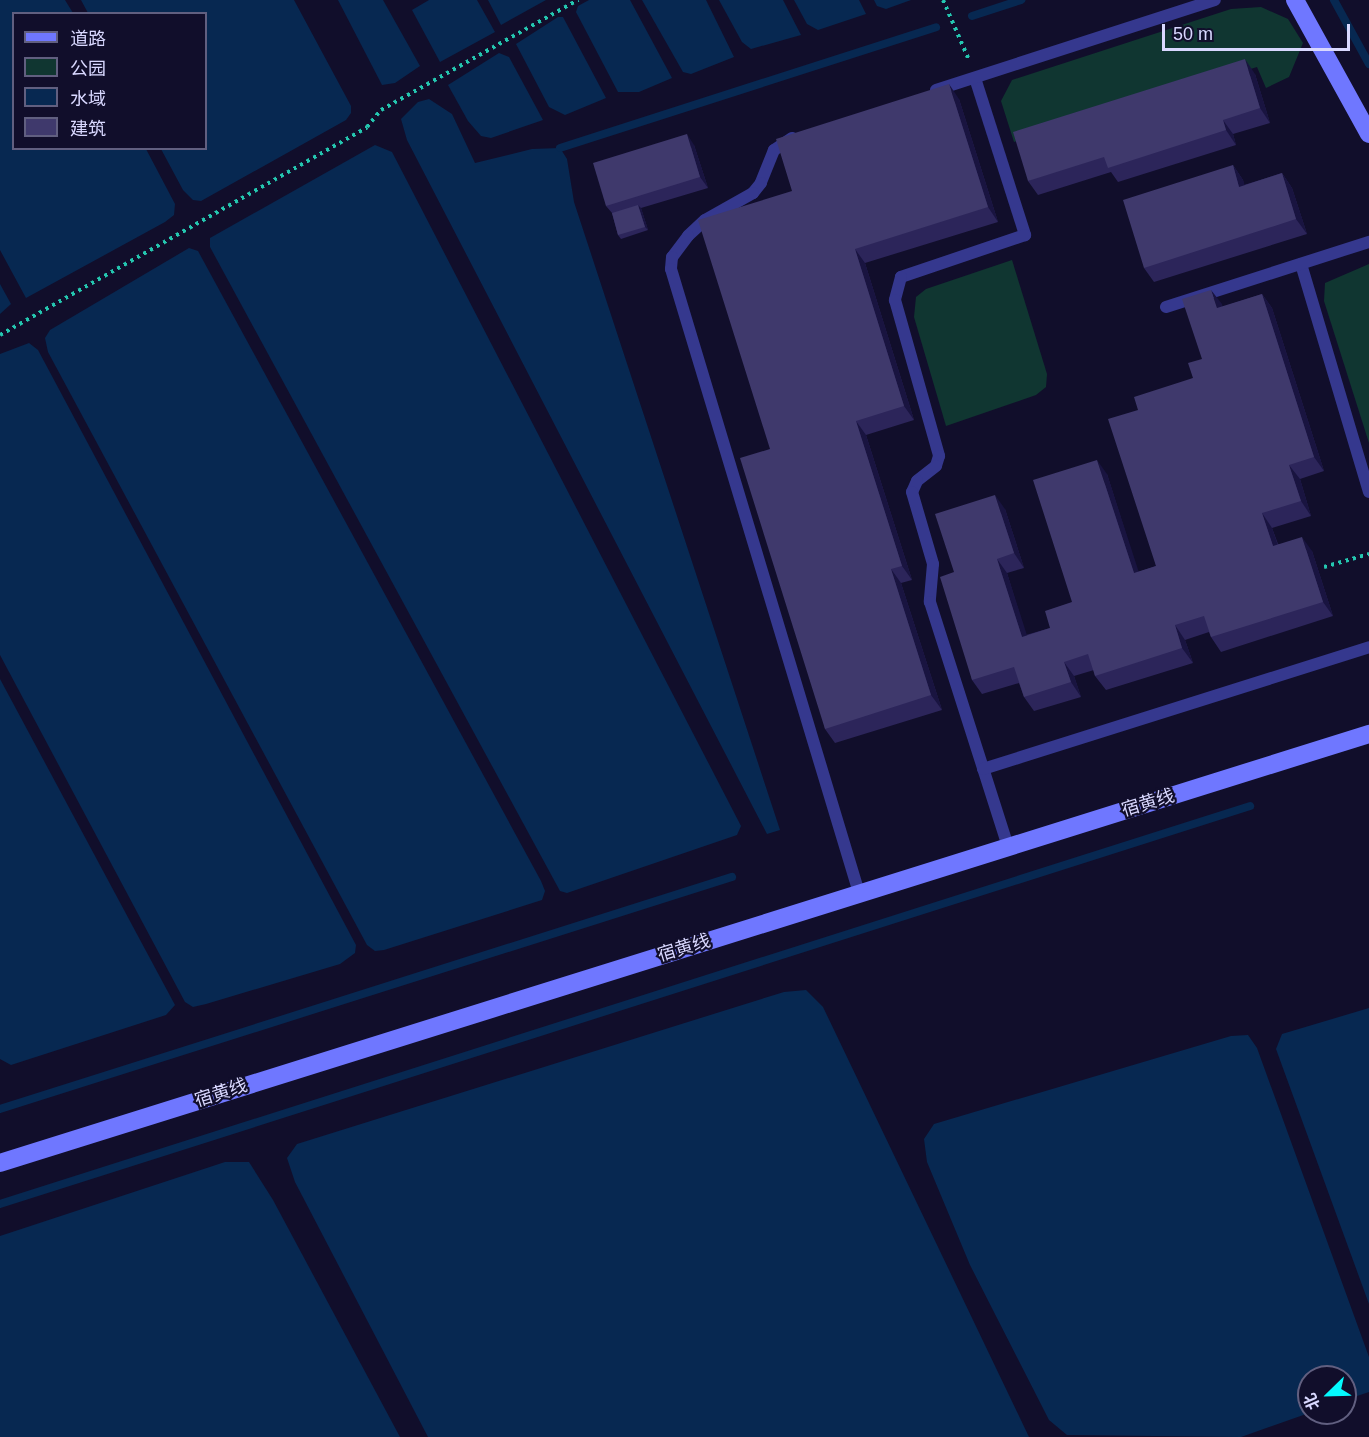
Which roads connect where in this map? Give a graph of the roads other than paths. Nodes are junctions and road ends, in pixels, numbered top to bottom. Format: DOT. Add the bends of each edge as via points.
graph roads {
  1 [pos="1215,0"];
  2 [pos="1295,0"];
  3 [pos="975,78"];
  4 [pos="920,96"];
  5 [pos="1369,134"];
  6 [pos="800,135"];
  7 [pos="1369,242"];
  8 [pos="1301,264"];
  9 [pos="1166,307"];
  10 [pos="1369,492"];
  11 [pos="1369,647"];
  12 [pos="1369,734"];
  13 [pos="983,769"];
  14 [pos="1008,847"];
  15 [pos="859,893"];
  16 [pos="0,1163"];
  1 -- 3 [label="lane"];
  2 -- 5 [label="main road"];
  3 -- 4 [label="lane"];
  3 -- 13 [label="lane" via="1025,235 901,277 895,300 938,449 936,466 917,481 912,492 933,564 930,602"];
  6 -- 15 [label="lane" via="774,150 753,193 705,220 688,236 672,257 671,269"];
  7 -- 8 [label="lane"];
  8 -- 9 [label="lane"];
  8 -- 10 [label="lane"];
  11 -- 13 [label="lane"];
  12 -- 14 [label="main road, 宿黄线"];
  13 -- 14 [label="lane"];
  14 -- 15 [label="main road, 宿黄线"];
  15 -- 16 [label="main road, 宿黄线"];
}
